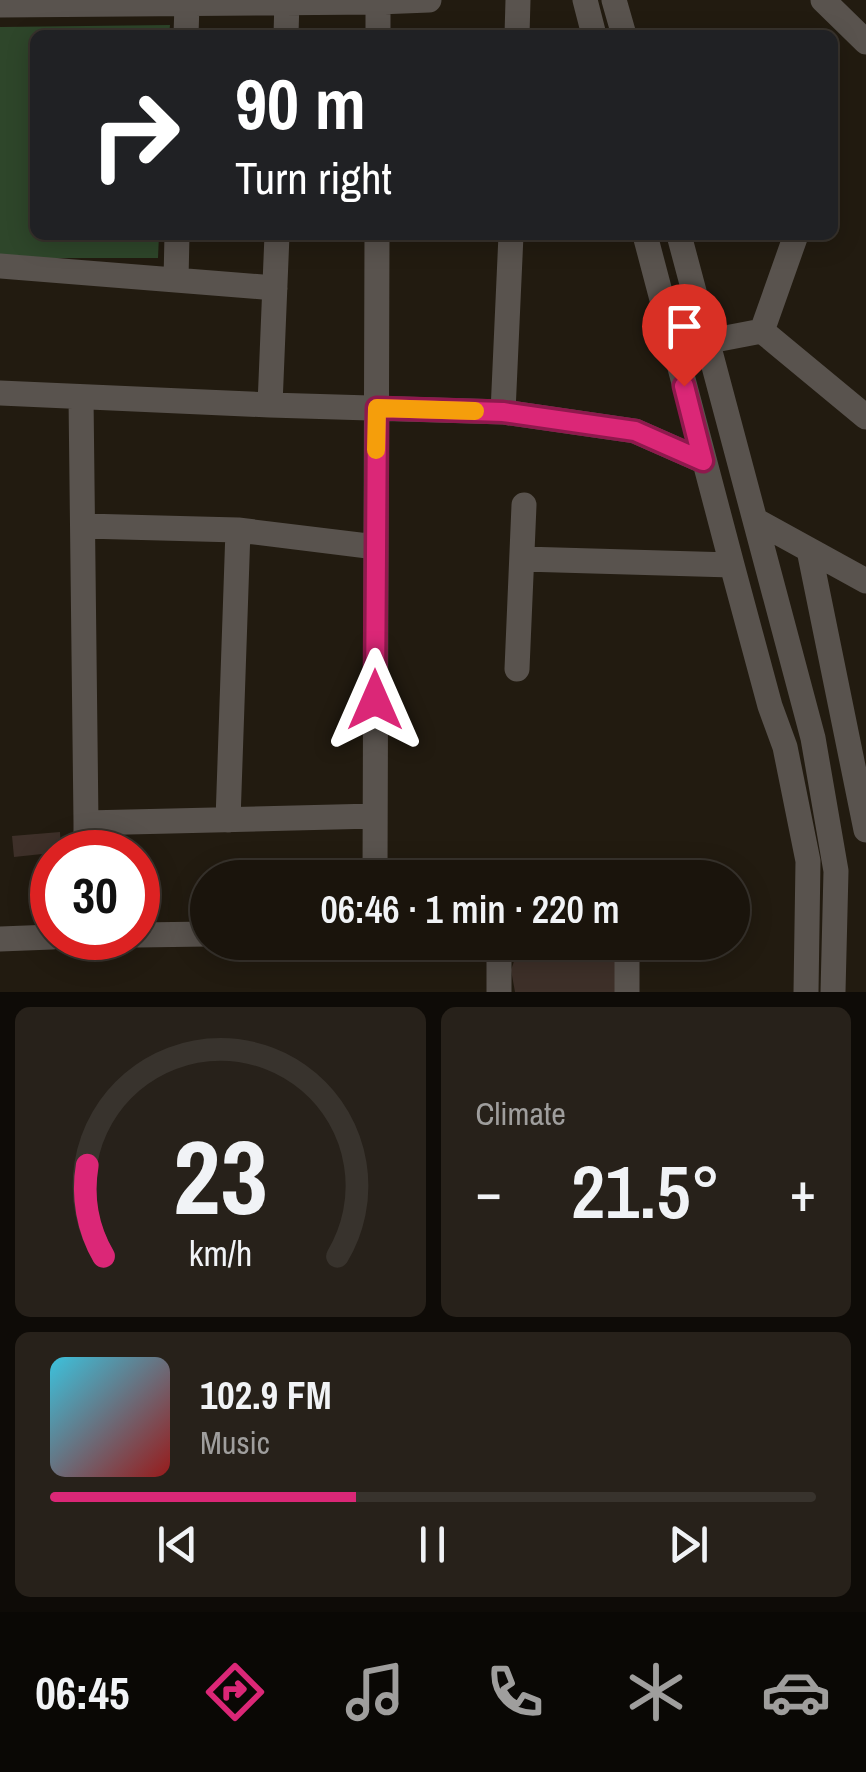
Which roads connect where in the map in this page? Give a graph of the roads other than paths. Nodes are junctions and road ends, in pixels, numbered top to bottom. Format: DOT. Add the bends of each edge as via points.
graph roads {
  1 [pos="429,0"];
  2 [pos="518,0"];
  3 [pos="585,0"];
  4 [pos="614,0"];
  5 [pos="823,0"];
  6 [pos="287,2"];
  7 [pos="378,2"];
  8 [pos="187,4"];
  9 [pos="0,5"];
  10 [pos="186,30"];
  11 [pos="286,30"];
  12 [pos="378,30"];
  13 [pos="517,30"];
  14 [pos="593,30"];
  15 [pos="623,30"];
  16 [pos="866,42"];
  17 [pos="178,240"];
  18 [pos="277,240"];
  19 [pos="378,240"];
  20 [pos="511,240"];
  21 [pos="646,240"];
  22 [pos="680,240"];
  23 [pos="794,240"];
  24 [pos="0,266"];
  25 [pos="176,280"];
  26 [pos="275,288"];
  27 [pos="762,331"];
  28 [pos="708,342"];
  29 [pos="674,348"];
  30 [pos="0,394"];
  31 [pos="81,397"];
  32 [pos="270,405"];
  33 [pos="377,408"];
  34 [pos="503,412"];
  35 [pos="866,417"];
  36 [pos="703,461"];
  37 [pos="524,505"];
  38 [pos="755,520"];
  39 [pos="84,526"];
  40 [pos="238,530"];
  41 [pos="376,546"];
  42 [pos="809,550"];
  43 [pos="523,559"];
  44 [pos="732,565"];
  45 [pos="866,581"];
  46 [pos="517,670"];
  47 [pos="375,816"];
  48 [pos="228,820"];
  49 [pos="86,823"];
  50 [pos="86,830"];
  51 [pos="866,830"];
  52 [pos="375,860"];
  53 [pos="190,934"];
  54 [pos="160,935"];
  55 [pos="30,938"];
  56 [pos="0,939"];
  57 [pos="500,960"];
  58 [pos="627,960"];
  59 [pos="499,992"];
  60 [pos="627,992"];
  61 [pos="806,992"];
  62 [pos="832,992"];
  1 -- 7 [label="street"];
  2 -- 13 [label="street"];
  3 -- 14 [label="street"];
  4 -- 15 [label="street"];
  5 -- 16 [label="street"];
  6 -- 7 [label="street"];
  6 -- 8 [label="street"];
  6 -- 11 [label="street"];
  7 -- 12 [label="street"];
  8 -- 9 [label="street"];
  8 -- 10 [label="street"];
  17 -- 25 [label="street"];
  18 -- 26 [label="street"];
  19 -- 33 [label="street"];
  20 -- 34 [label="street"];
  21 -- 29 [label="street"];
  22 -- 28 [label="street"];
  23 -- 27 [label="street"];
  24 -- 25 [label="street"];
  25 -- 26 [label="street"];
  26 -- 32 [label="street"];
  27 -- 28 [label="street"];
  27 -- 35 [label="street"];
  28 -- 29 [label="street"];
  28 -- 38 [label="street"];
  29 -- 36 [label="street"];
  30 -- 31 [label="street"];
  31 -- 32 [label="street"];
  31 -- 39 [label="street"];
  32 -- 33 [label="street"];
  33 -- 34 [label="street"];
  33 -- 41 [label="street"];
  34 -- 36 [label="street" via="635,431"];
  36 -- 44 [label="street"];
  37 -- 43 [label="street"];
  38 -- 42 [label="street"];
  38 -- 62 [label="street" via="813,738 836,871"];
  39 -- 40 [label="street"];
  39 -- 49 [label="street"];
  40 -- 41 [label="street"];
  40 -- 48 [label="street"];
  41 -- 47 [label="street"];
  42 -- 45 [label="street"];
  42 -- 51 [label="street"];
  43 -- 44 [label="street"];
  43 -- 46 [label="street"];
  44 -- 61 [label="street" via="784,747 808,862"];
  47 -- 48 [label="street"];
  47 -- 52 [label="street"];
  48 -- 49 [label="street"];
  49 -- 50 [label="street"];
  53 -- 54 [label="street"];
  55 -- 56 [label="street"];
  57 -- 59 [label="street"];
  58 -- 60 [label="street"];
}
